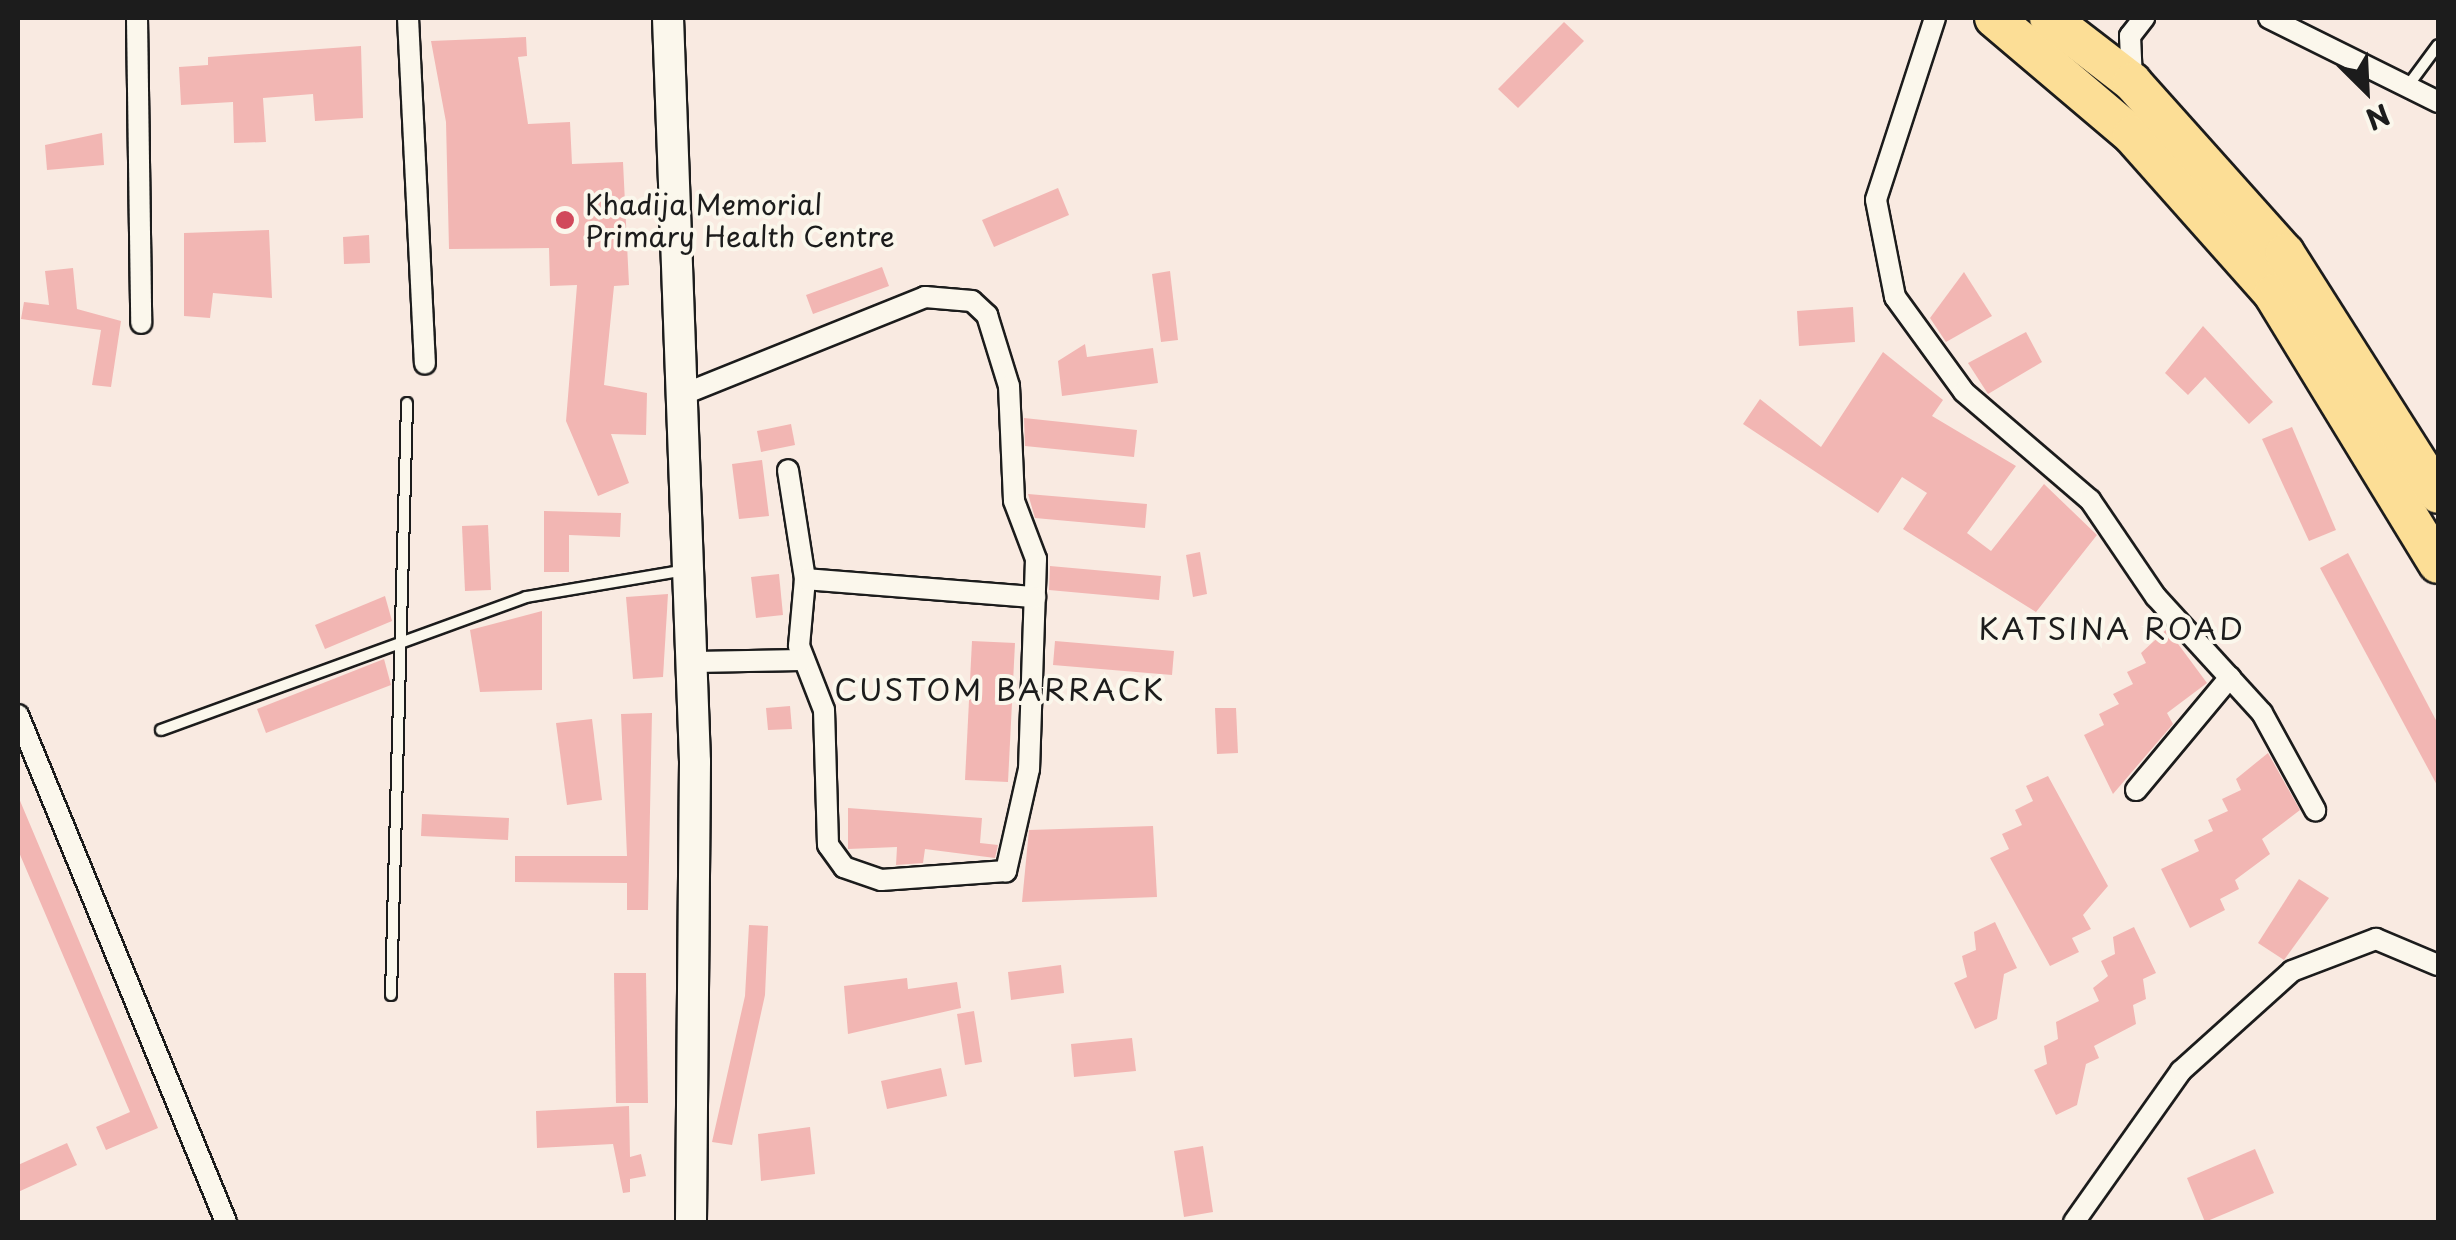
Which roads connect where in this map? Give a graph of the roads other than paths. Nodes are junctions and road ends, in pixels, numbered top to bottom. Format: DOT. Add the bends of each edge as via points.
graph roads {
  1 [pos="137,18"];
  2 [pos="408,18"];
  3 [pos="668,18"];
  4 [pos="1935,18"];
  5 [pos="1994,18"];
  6 [pos="2049,18"];
  7 [pos="2144,18"];
  8 [pos="2268,18"];
  9 [pos="2438,45"];
  10 [pos="2132,82"];
  11 [pos="2410,83"];
  12 [pos="2438,102"];
  13 [pos="141,323"];
  14 [pos="425,364"];
  15 [pos="684,394"];
  16 [pos="407,402"];
  17 [pos="788,470"];
  18 [pos="2438,494"];
  19 [pos="2438,564"];
  20 [pos="691,568"];
  21 [pos="805,579"];
  22 [pos="1035,597"];
  23 [pos="405,639"];
  24 [pos="804,660"];
  25 [pos="692,662"];
  26 [pos="2230,676"];
  27 [pos="18,715"];
  28 [pos="161,730"];
  29 [pos="2136,790"];
  30 [pos="2316,810"];
  31 [pos="2438,965"];
  32 [pos="391,994"];
  33 [pos="226,1222"];
  34 [pos="691,1222"];
  35 [pos="2074,1222"];
  1 -- 13 [label="street"];
  2 -- 14 [label="street"];
  3 -- 15 [label="main road"];
  4 -- 26 [label="street" via="1876,200 1895,297 1964,392 2090,500 2156,597"];
  5 -- 19 [label="highway" via="2132,136 2262,280"];
  6 -- 10 [label="highway"];
  7 -- 10 [label="street" via="2130,36"];
  8 -- 11 [label="street"];
  9 -- 11 [label="lane"];
  10 -- 18 [label="highway" via="2285,253"];
  11 -- 12 [label="street"];
  15 -- 20 [label="main road"];
  15 -- 22 [label="street" via="925,297 972,301 1001,342 1014,500 1036,559"];
  16 -- 23 [label="lane"];
  17 -- 21 [label="street"];
  20 -- 23 [label="lane" via="526,597"];
  20 -- 25 [label="main road"];
  21 -- 22 [label="street"];
  21 -- 24 [label="street"];
  22 -- 24 [label="street" via="1028,768 1010,867 1000,873 880,880 836,858 824,830 824,710"];
  23 -- 28 [label="lane"];
  23 -- 32 [label="lane"];
  24 -- 25 [label="street"];
  25 -- 34 [label="main road"];
  26 -- 29 [label="street"];
  26 -- 30 [label="street" via="2262,712"];
  27 -- 33 [label="street"];
  31 -- 35 [label="street" via="2376,939 2292,970 2182,1071"];
}
